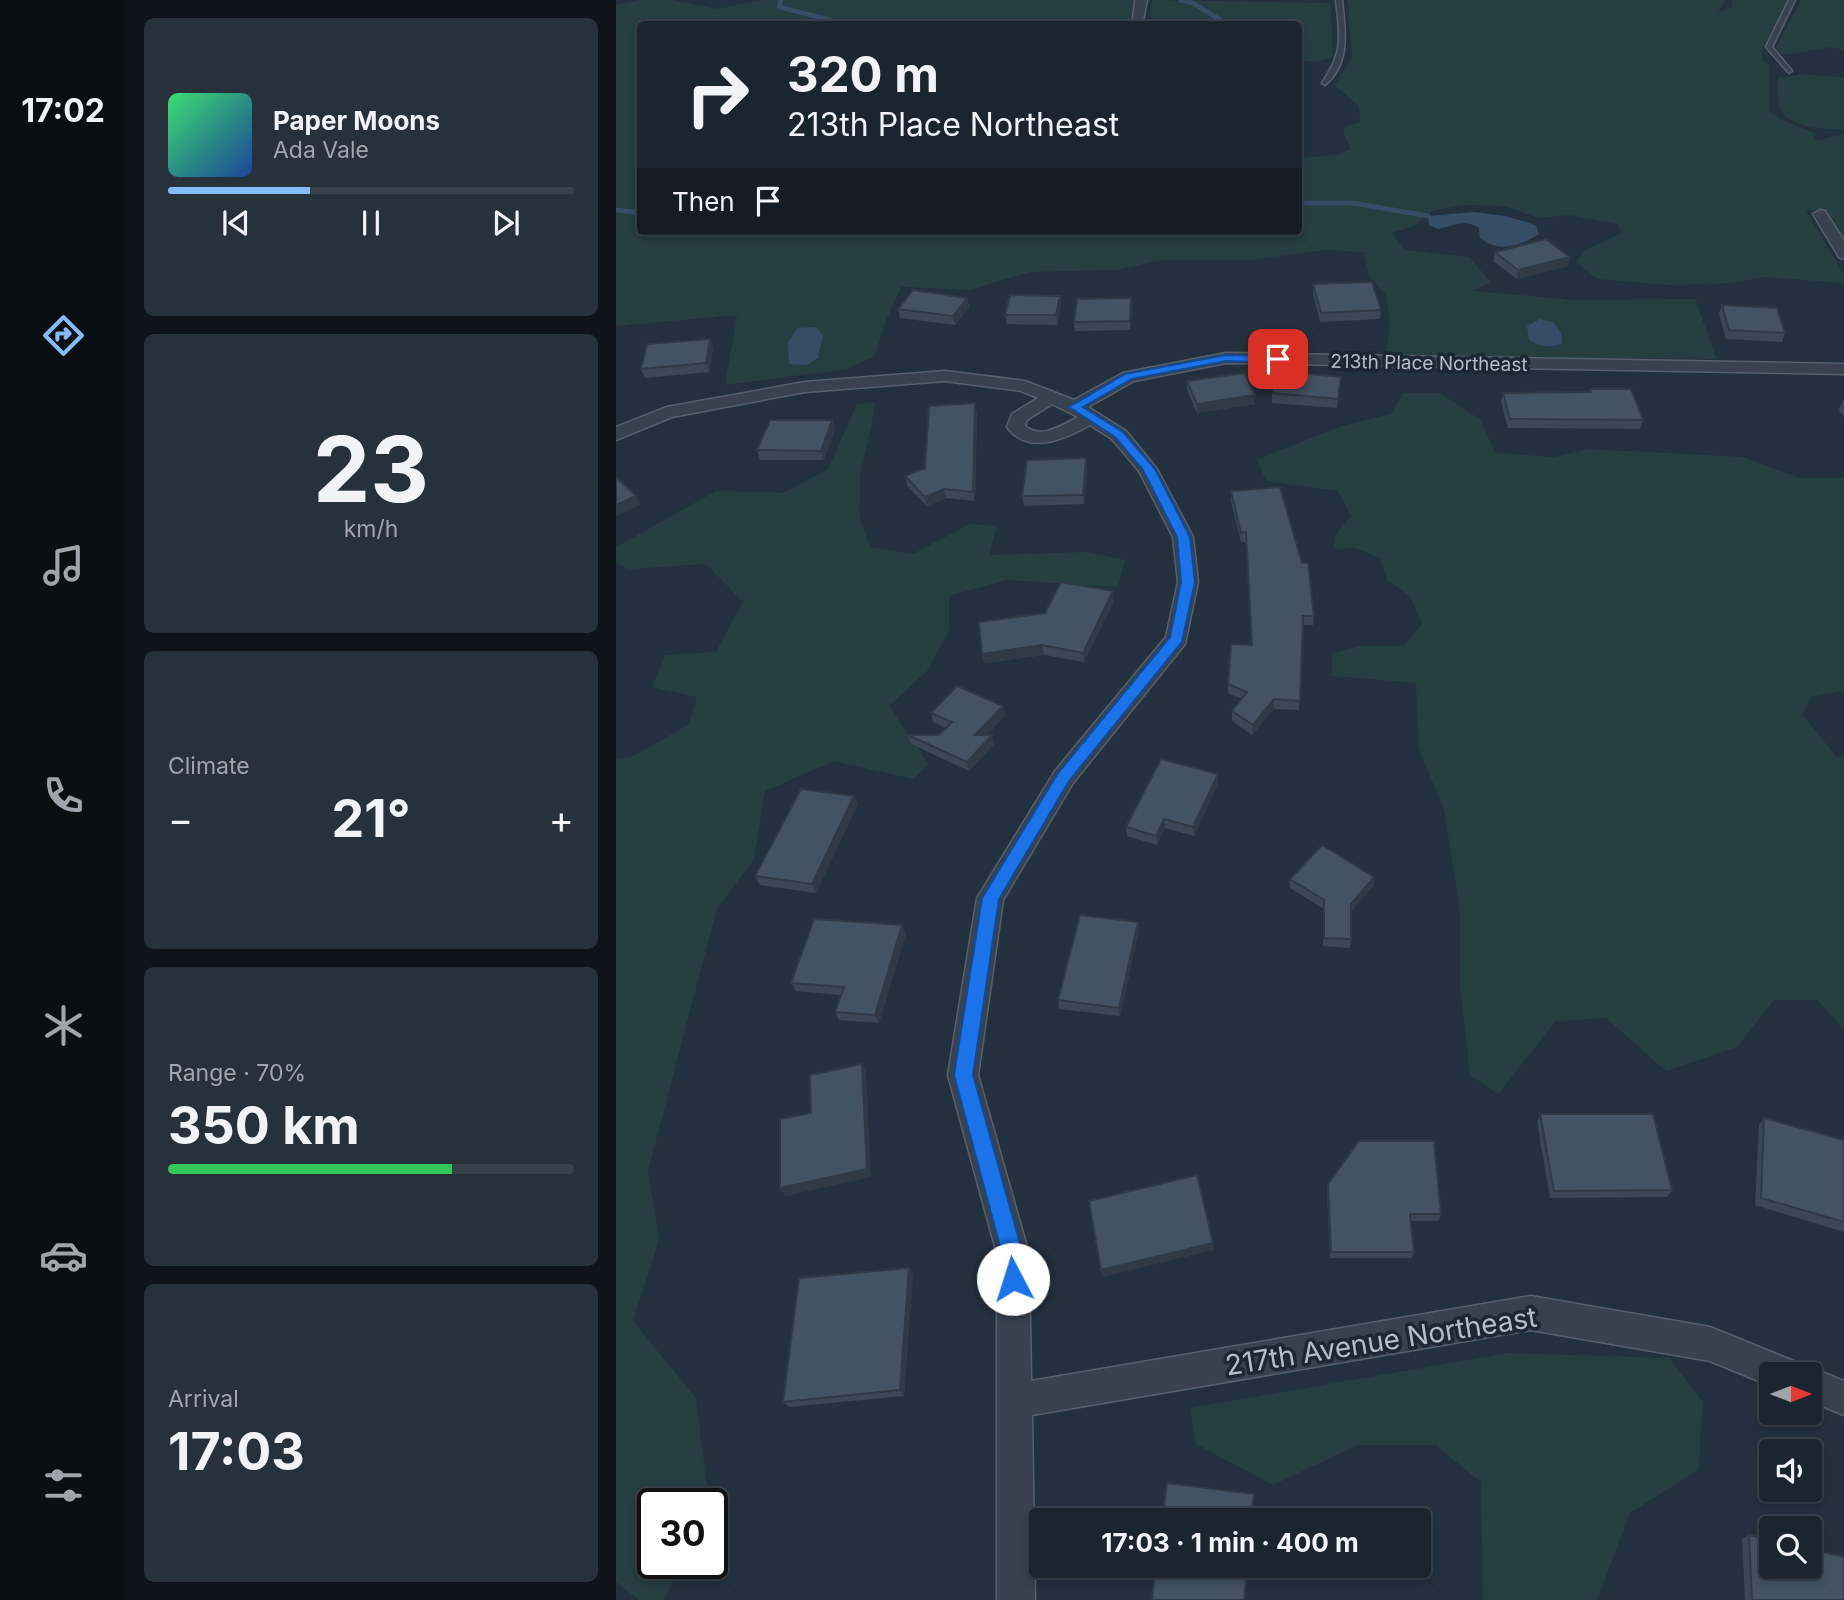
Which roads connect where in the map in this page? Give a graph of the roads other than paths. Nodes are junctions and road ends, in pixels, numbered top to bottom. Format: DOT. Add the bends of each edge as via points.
graph roads {
  1 [pos="1141,0"];
  2 [pos="1339,0"];
  3 [pos="1792,0"];
  4 [pos="1139,19"];
  5 [pos="1789,71"];
  6 [pos="1325,83"];
  7 [pos="1820,214"];
  8 [pos="1844,254"];
  9 [pos="1844,369"];
  10 [pos="1072,407"];
  11 [pos="616,434"];
  12 [pos="1759,1364"];
  13 [pos="1822,1389"];
  14 [pos="1844,1398"];
  15 [pos="1014,1401"];
  16 [pos="1016,1600"];
  1 -- 4 [label="street"];
  2 -- 6 [label="lane" via="1343,54"];
  3 -- 5 [label="lane" via="1769,47"];
  7 -- 8 [label="street"];
  9 -- 10 [label="street, 213th Place Northeast" via="1226,358 1129,377"];
  10 -- 11 [label="street" via="1025,386 946,376 805,387 667,412"];
  10 -- 15 [label="street" via="1119,435 1148,469 1183,537 1188,582 1177,639 1064,777 990,898 963,1075 1013,1254"];
  12 -- 15 [label="street, 217th Avenue Northeast" via="1710,1344 1531,1312"];
  13 -- 14 [label="street"];
  15 -- 16 [label="street"];
}
